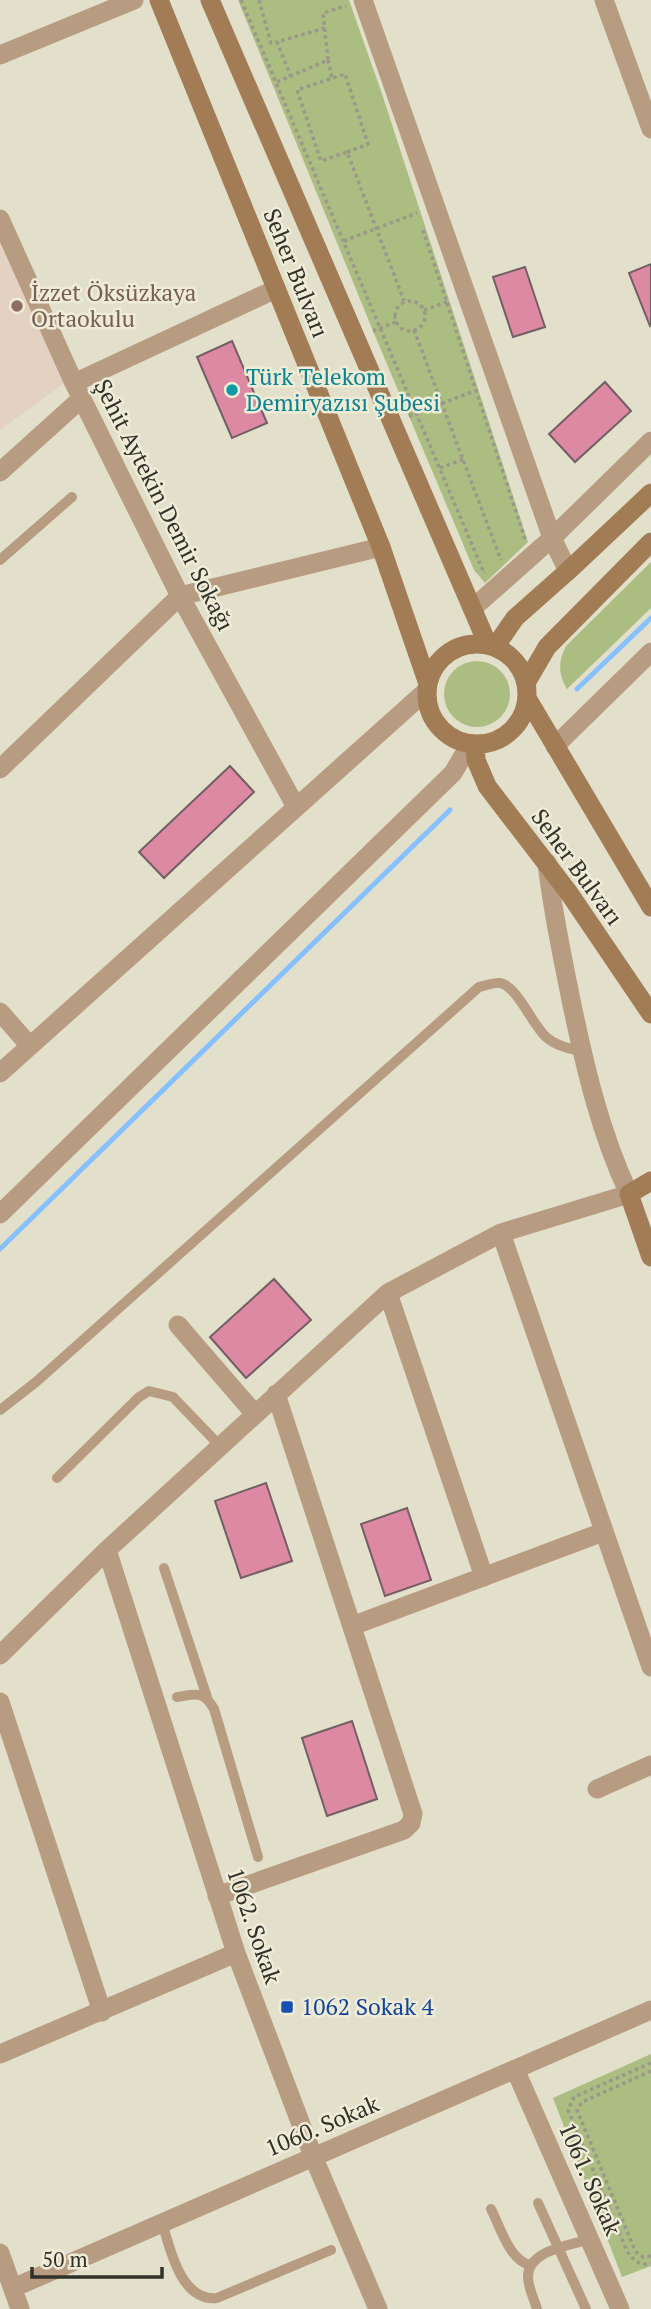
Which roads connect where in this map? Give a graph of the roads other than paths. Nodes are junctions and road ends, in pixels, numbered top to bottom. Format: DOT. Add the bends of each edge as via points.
graph roads {
  1 [pos="134,0"];
  2 [pos="159,0"];
  3 [pos="210,0"];
  4 [pos="363,0"];
  5 [pos="604,0"];
  6 [pos="0,55"];
  7 [pos="651,129"];
  8 [pos="0,219"];
  9 [pos="276,289"];
  10 [pos="78,391"];
  11 [pos="651,441"];
  12 [pos="0,472"];
  13 [pos="651,493"];
  14 [pos="72,497"];
  15 [pos="552,538"];
  16 [pos="651,542"];
  17 [pos="381,547"];
  18 [pos="0,560"];
  19 [pos="568,571"];
  20 [pos="180,596"];
  21 [pos="473,608"];
  22 [pos="491,646"];
  23 [pos="651,652"];
  24 [pos="427,687"];
  25 [pos="527,691"];
  26 [pos="472,744"];
  27 [pos="555,746"];
  28 [pos="0,769"];
  29 [pos="296,807"];
  30 [pos="547,863"];
  31 [pos="651,907"];
  32 [pos="0,1012"];
  33 [pos="651,1014"];
  34 [pos="30,1046"];
  35 [pos="582,1051"];
  36 [pos="0,1073"];
  37 [pos="651,1181"];
  38 [pos="629,1194"];
  39 [pos="0,1214"];
  40 [pos="501,1233"];
  41 [pos="651,1257"];
  42 [pos="388,1293"];
  43 [pos="178,1325"];
  44 [pos="276,1394"];
  45 [pos="0,1410"];
  46 [pos="255,1414"];
  47 [pos="220,1446"];
  48 [pos="57,1478"];
  49 [pos="603,1532"];
  50 [pos="107,1550"];
  51 [pos="164,1568"];
  52 [pos="484,1577"];
  53 [pos="644,1622"];
  54 [pos="352,1626"];
  55 [pos="0,1655"];
  56 [pos="651,1667"];
  57 [pos="177,1697"];
  58 [pos="207,1698"];
  59 [pos="0,1702"];
  60 [pos="651,1765"];
  61 [pos="597,1789"];
  62 [pos="258,1857"];
  63 [pos="217,1896"];
  64 [pos="236,1954"];
  65 [pos="651,2010"];
  66 [pos="102,2012"];
  67 [pos="0,2054"];
  68 [pos="515,2069"];
  69 [pos="313,2156"];
  70 [pos="538,2203"];
  71 [pos="491,2208"];
  72 [pos="162,2222"];
  73 [pos="590,2239"];
  74 [pos="559,2249"];
  75 [pos="331,2250"];
  76 [pos="0,2253"];
  77 [pos="530,2264"];
  78 [pos="13,2288"];
  79 [pos="20,2309"];
  80 [pos="378,2309"];
  81 [pos="537,2309"];
  82 [pos="586,2309"];
  83 [pos="620,2309"];
  1 -- 6 [label="street"];
  2 -- 9 [label="main road, Seher Bulvarı"];
  3 -- 21 [label="main road, Seher Bulvarı"];
  4 -- 15 [label="street"];
  5 -- 7 [label="street"];
  8 -- 10 [label="street, Şehit Aytekin Demir Sokağı"];
  9 -- 10 [label="street"];
  9 -- 17 [label="main road, Seher Bulvarı"];
  10 -- 12 [label="street"];
  10 -- 20 [label="street, Şehit Aytekin Demir Sokağı"];
  11 -- 15 [label="street"];
  13 -- 19 [label="main road"];
  14 -- 18 [label="lane"];
  15 -- 19 [label="street"];
  15 -- 21 [label="street"];
  16 -- 25 [label="main road" via="547,646"];
  17 -- 20 [label="street"];
  17 -- 24 [label="main road, Seher Bulvarı"];
  19 -- 22 [label="main road"];
  20 -- 28 [label="street"];
  20 -- 29 [label="street, Şehit Aytekin Demir Sokağı"];
  21 -- 22 [label="main road, Seher Bulvarı"];
  22 -- 24 [label="main road" via="473,644 447,654 436,664"];
  22 -- 25 [label="main road" via="513,658"];
  23 -- 27 [label="street"];
  24 -- 26 [label="main road" via="432,719 453,739"];
  24 -- 29 [label="street"];
  25 -- 26 [label="main road" via="524,712 507,735 495,742"];
  25 -- 27 [label="main road, Seher Bulvarı"];
  26 -- 30 [label="main road, Seher Bulvarı" via="487,786"];
  26 -- 39 [label="street" via="453,773"];
  27 -- 31 [label="main road, Seher Bulvarı"];
  29 -- 34 [label="street"];
  30 -- 33 [label="main road, Seher Bulvarı"];
  30 -- 35 [label="street"];
  32 -- 34 [label="street"];
  34 -- 36 [label="street"];
  35 -- 38 [label="street" via="605,1139"];
  35 -- 45 [label="lane" via="547,1038 511,987 499,982 479,987"];
  37 -- 38 [label="main road"];
  38 -- 40 [label="street"];
  38 -- 41 [label="main road"];
  40 -- 42 [label="street"];
  40 -- 49 [label="street"];
  42 -- 44 [label="street"];
  42 -- 52 [label="street"];
  43 -- 46 [label="street"];
  44 -- 46 [label="street"];
  44 -- 54 [label="street"];
  46 -- 47 [label="street"];
  47 -- 48 [label="lane" via="173,1397 149,1391"];
  47 -- 50 [label="street"];
  49 -- 52 [label="street"];
  49 -- 53 [label="street"];
  50 -- 55 [label="street"];
  50 -- 63 [label="street, 1062. Sokak"];
  51 -- 58 [label="lane"];
  52 -- 54 [label="street"];
  53 -- 56 [label="street"];
  54 -- 63 [label="street" via="414,1814 411,1823 404,1830"];
  57 -- 58 [label="lane" via="197,1694"];
  58 -- 62 [label="lane"];
  59 -- 66 [label="street"];
  60 -- 61 [label="street"];
  63 -- 64 [label="street, 1062. Sokak"];
  64 -- 66 [label="street"];
  64 -- 69 [label="street, 1062. Sokak"];
  65 -- 68 [label="street, 1060. Sokak"];
  66 -- 67 [label="street"];
  68 -- 69 [label="street, 1060. Sokak"];
  68 -- 73 [label="street, 1061. Sokak"];
  69 -- 72 [label="street, 1060. Sokak"];
  69 -- 80 [label="street, 1062. Sokak"];
  70 -- 74 [label="lane"];
  71 -- 77 [label="lane" via="513,2254"];
  72 -- 75 [label="lane" via="188,2286 208,2299"];
  72 -- 78 [label="street, 1060. Sokak"];
  73 -- 74 [label="lane"];
  73 -- 83 [label="street, 1061. Sokak"];
  74 -- 77 [label="lane"];
  74 -- 82 [label="lane"];
  76 -- 78 [label="street"];
  77 -- 81 [label="lane" via="529,2285"];
  78 -- 79 [label="street"];
}
